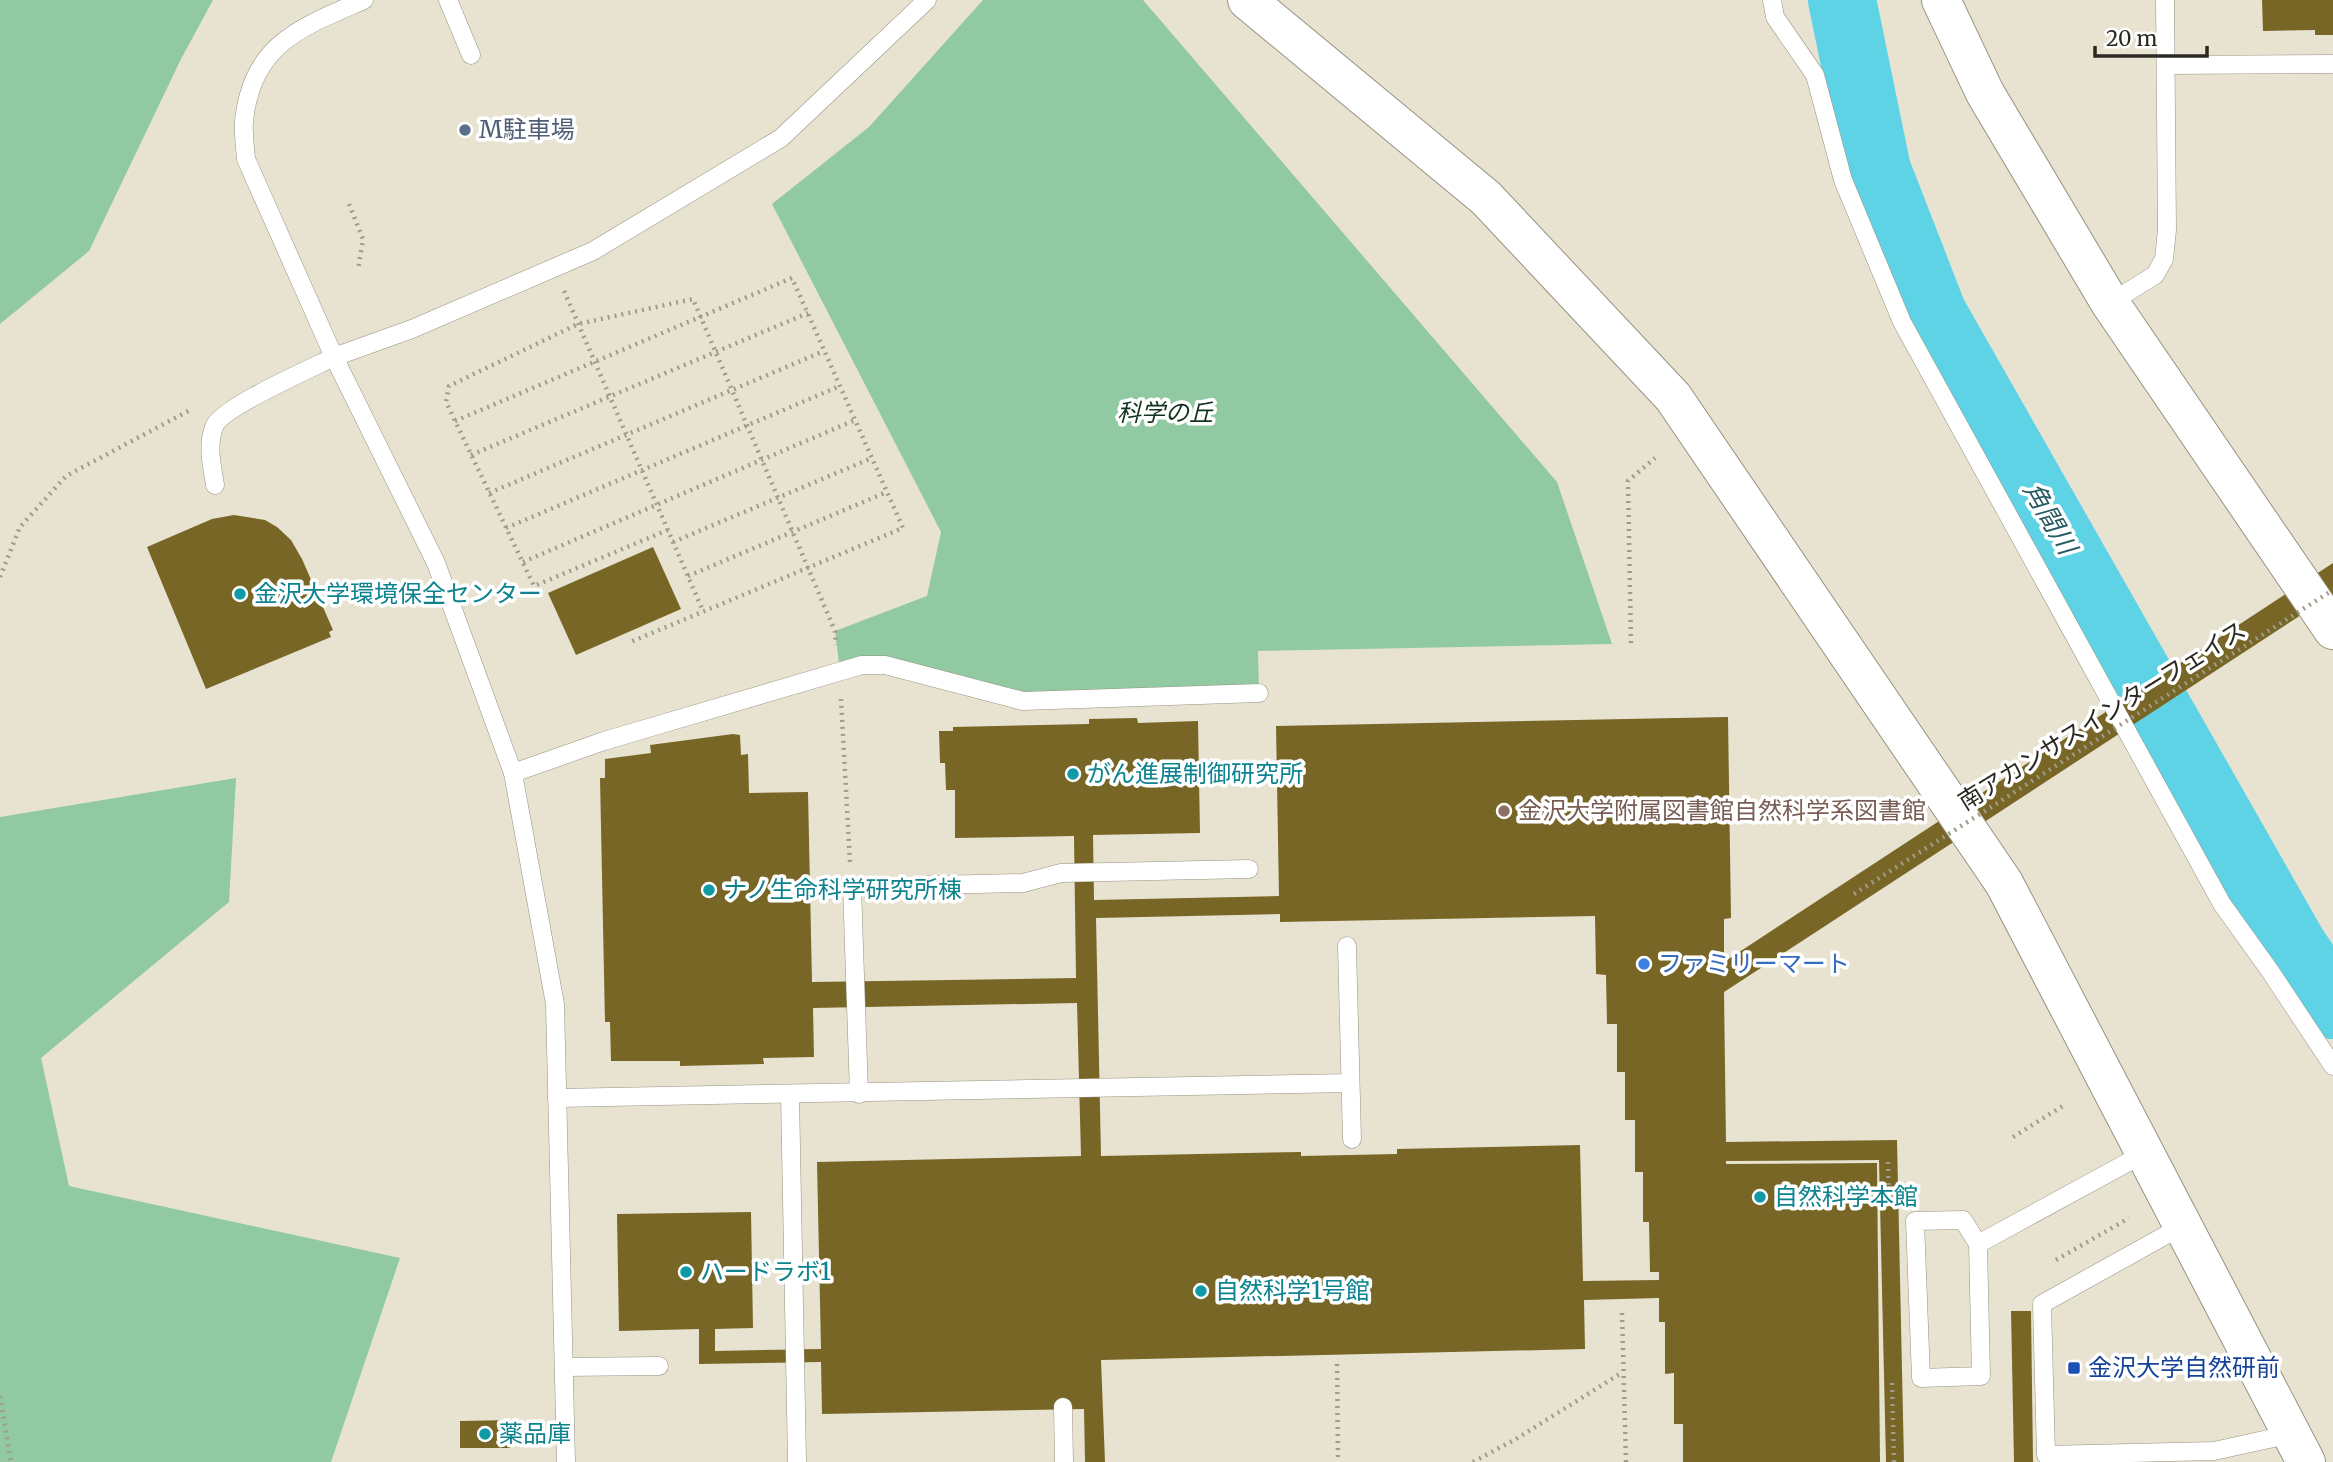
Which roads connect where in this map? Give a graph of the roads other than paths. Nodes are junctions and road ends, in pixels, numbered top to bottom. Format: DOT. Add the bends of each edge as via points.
graph roads {
  1 [pos="364,0"];
  2 [pos="448,0"];
  3 [pos="927,0"];
  4 [pos="1247,0"];
  5 [pos="1772,0"];
  6 [pos="1941,0"];
  7 [pos="2165,0"];
  8 [pos="471,55"];
  9 [pos="2333,64"];
  10 [pos="2166,65"];
  11 [pos="2110,303"];
  12 [pos="334,357"];
  13 [pos="215,485"];
  14 [pos="2333,630"];
  15 [pos="1259,694"];
  16 [pos="513,773"];
  17 [pos="1249,869"];
  18 [pos="1347,946"];
  19 [pos="2333,1066"];
  20 [pos="1350,1083"];
  21 [pos="859,1094"];
  22 [pos="790,1095"];
  23 [pos="557,1098"];
  24 [pos="1352,1139"];
  25 [pos="2145,1153"];
  26 [pos="2184,1226"];
  27 [pos="1978,1244"];
  28 [pos="659,1366"];
  29 [pos="564,1367"];
  30 [pos="1063,1407"];
  31 [pos="2299,1448"];
  32 [pos="566,1462"];
  33 [pos="797,1462"];
  34 [pos="1064,1462"];
  1 -- 12 [label="lane" via="312,22 275,47 248,97 243,123 246,159"];
  2 -- 8 [label="lane"];
  3 -- 12 [label="lane" via="781,138 593,251 412,329"];
  4 -- 25 [label="street" via="1486,198 1673,397 2004,883"];
  5 -- 19 [label="lane" via="1775,17 1815,75 1843,180 1902,322 2221,904"];
  6 -- 11 [label="street" via="1985,93"];
  7 -- 10 [label="lane"];
  9 -- 10 [label="lane"];
  10 -- 11 [label="lane" via="2164,259 2155,275"];
  11 -- 14 [label="street"];
  12 -- 13 [label="lane" via="234,407 215,423 209,445"];
  12 -- 16 [label="lane" via="436,562"];
  15 -- 16 [label="lane" via="1023,701 885,665 862,666 604,741"];
  16 -- 23 [label="lane" via="555,1004"];
  17 -- 21 [label="lane" via="1061,873 1023,883 852,887"];
  18 -- 20 [label="lane"];
  20 -- 21 [label="lane"];
  20 -- 24 [label="lane"];
  21 -- 22 [label="lane"];
  22 -- 23 [label="lane"];
  22 -- 33 [label="lane"];
  23 -- 29 [label="lane"];
  25 -- 26 [label="street"];
  25 -- 27 [label="lane"];
  26 -- 31 [label="street"];
  26 -- 31 [label="lane" via="2042,1304 2046,1455"];
  27 -- 27 [label="lane" via="1981,1376 1921,1378 1915,1221 1963,1220"];
  28 -- 29 [label="lane"];
  29 -- 32 [label="lane"];
  30 -- 34 [label="lane"];
}
